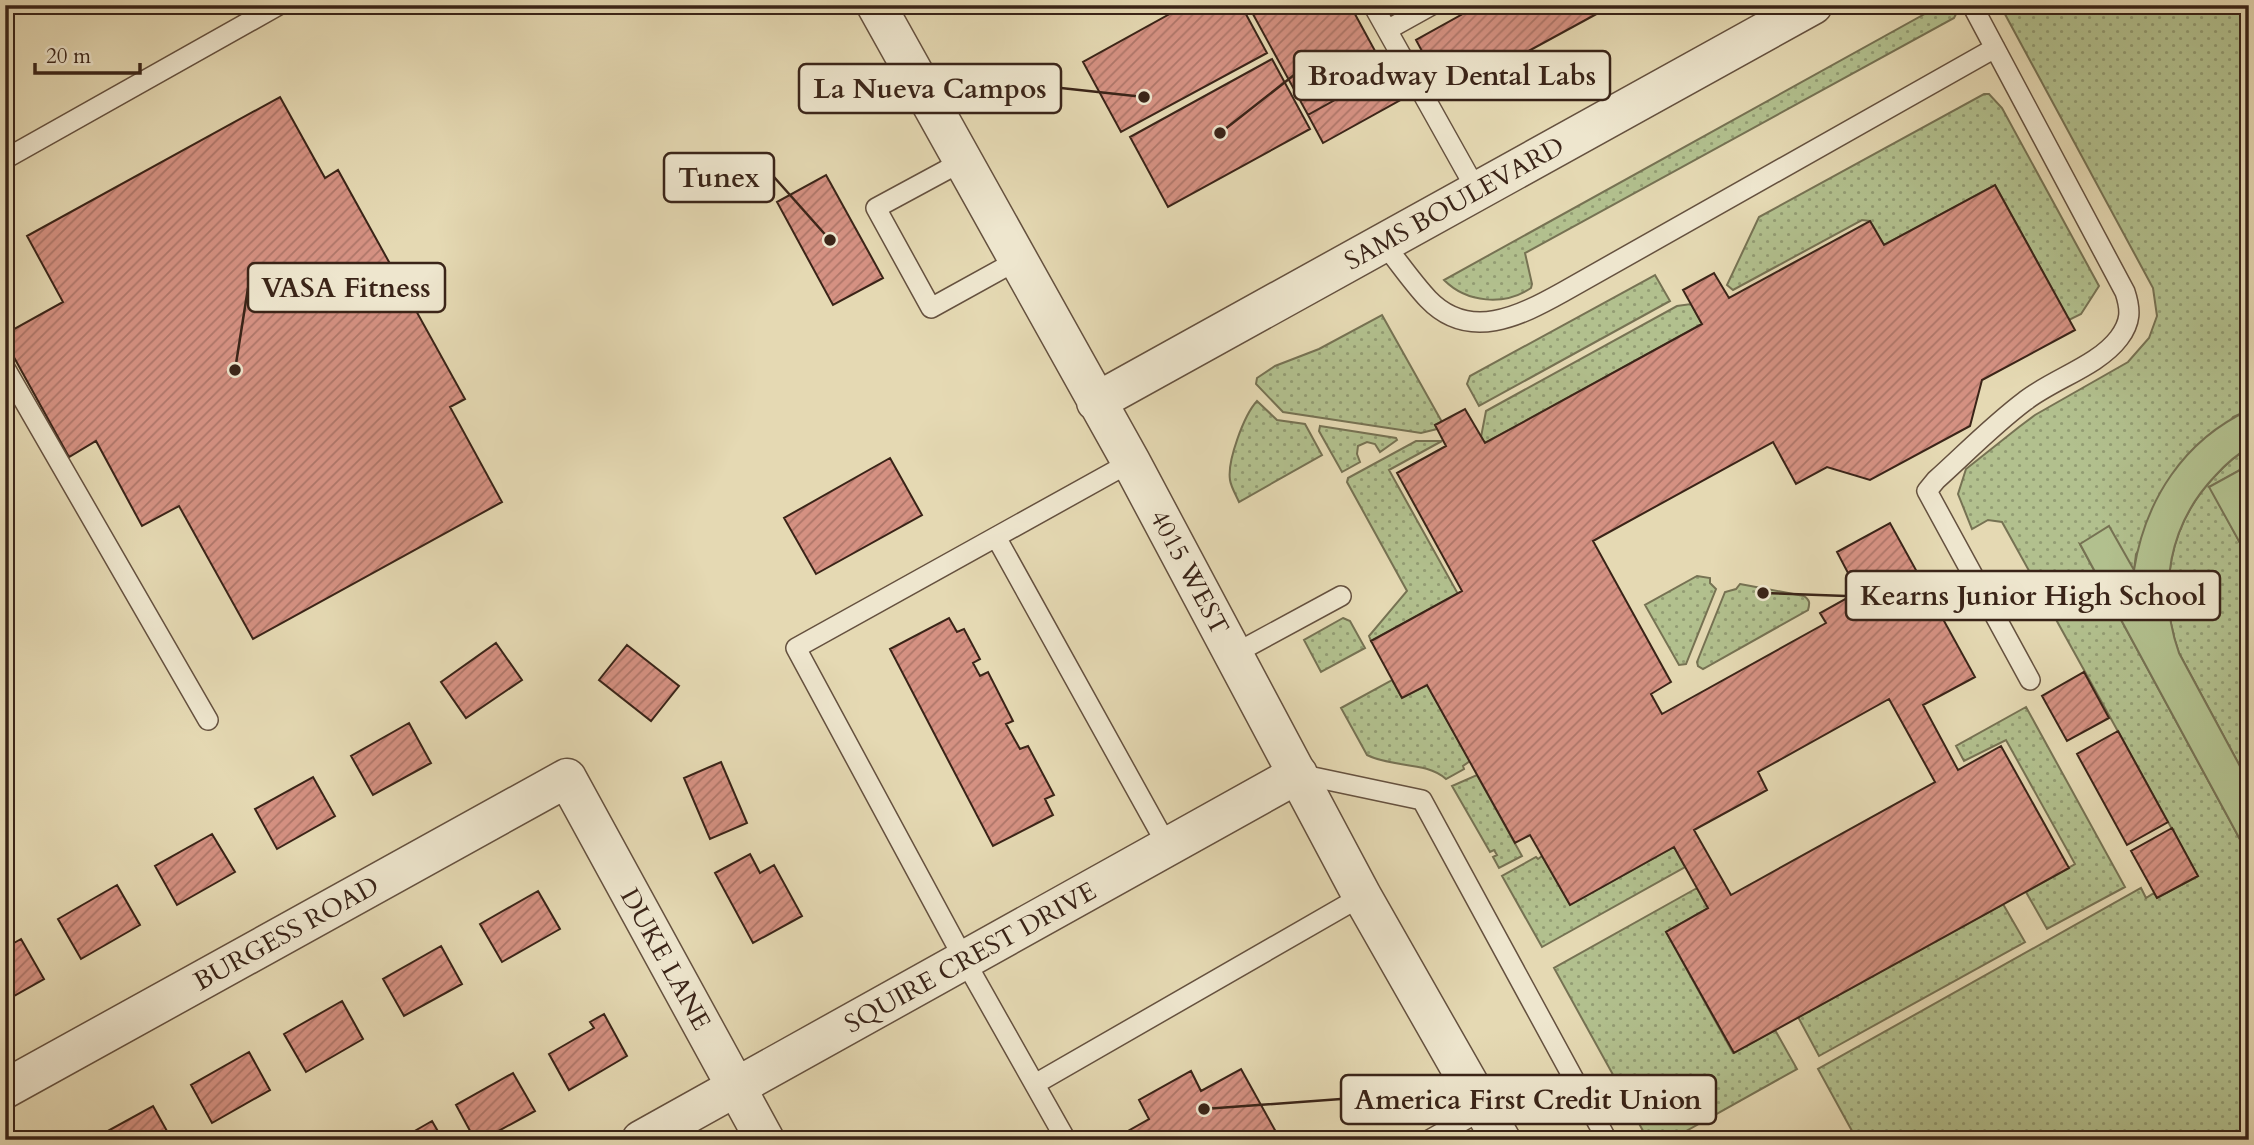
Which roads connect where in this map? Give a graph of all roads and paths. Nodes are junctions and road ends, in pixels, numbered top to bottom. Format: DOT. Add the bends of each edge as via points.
graph roads {
  1 [pos="279,5"];
  2 [pos="876,5"];
  3 [pos="1373,5"];
  4 [pos="1432,5"];
  5 [pos="1813,5"];
  6 [pos="1972,5"];
  7 [pos="1387,30"];
  8 [pos="1995,48"];
  9 [pos="5,159"];
  10 [pos="963,161"];
  11 [pos="1477,191"];
  12 [pos="1383,243"];
  13 [pos="1018,260"];
  14 [pos="5,368"];
  15 [pos="1096,402"];
  16 [pos="1131,462"];
  17 [pos="996,537"];
  18 [pos="1340,596"];
  19 [pos="1234,654"];
  20 [pos="2030,680"];
  21 [pos="208,720"];
  22 [pos="1298,774"];
  23 [pos="567,778"];
  24 [pos="1168,847"];
  25 [pos="1363,896"];
  26 [pos="965,961"];
  27 [pos="1035,1084"];
  28 [pos="736,1087"];
  29 [pos="5,1089"];
  30 [pos="1493,1125"];
  31 [pos="640,1140"];
  32 [pos="765,1140"];
  33 [pos="1066,1140"];
  34 [pos="1429,1140"];
  35 [pos="1608,1140"];
  1 -- 9 [label="lane"];
  2 -- 10 [label="street, 4015 WEST"];
  3 -- 7 [label="lane"];
  4 -- 7 [label="lane"];
  5 -- 11 [label="street, SAMS BOULEVARD"];
  6 -- 8 [label="lane"];
  7 -- 11 [label="lane"];
  8 -- 12 [label="lane" via="1507,320 1461,321 1445,312 1429,300"];
  8 -- 20 [label="lane" via="2131,307 2121,336 2107,351 2025,401 1927,491"];
  10 -- 13 [label="street, 4015 WEST"];
  10 -- 13 [label="lane" via="876,208 931,308"];
  11 -- 12 [label="street, SAMS BOULEVARD"];
  12 -- 15 [label="street, SAMS BOULEVARD"];
  13 -- 15 [label="street, 4015 WEST"];
  14 -- 21 [label="lane"];
  15 -- 16 [label="street, 4015 WEST"];
  16 -- 17 [label="lane"];
  16 -- 19 [label="street, 4015 WEST"];
  17 -- 24 [label="lane"];
  17 -- 26 [label="lane" via="796,648"];
  18 -- 19 [label="lane"];
  19 -- 22 [label="street, 4015 WEST"];
  22 -- 24 [label="street, SQUIRE CREST DRIVE"];
  22 -- 25 [label="street, 4015 WEST"];
  22 -- 35 [label="lane" via="1422,800"];
  23 -- 28 [label="street, DUKE LANE"];
  23 -- 29 [label="street, BURGESS ROAD"];
  24 -- 26 [label="street, SQUIRE CREST DRIVE"];
  25 -- 27 [label="lane"];
  25 -- 30 [label="street, 4015 WEST"];
  26 -- 27 [label="lane"];
  26 -- 28 [label="street, SQUIRE CREST DRIVE"];
  27 -- 33 [label="lane"];
  28 -- 31 [label="street, SQUIRE CREST DRIVE"];
  28 -- 32 [label="street, DUKE LANE"];
  30 -- 34 [label="lane"];
}
